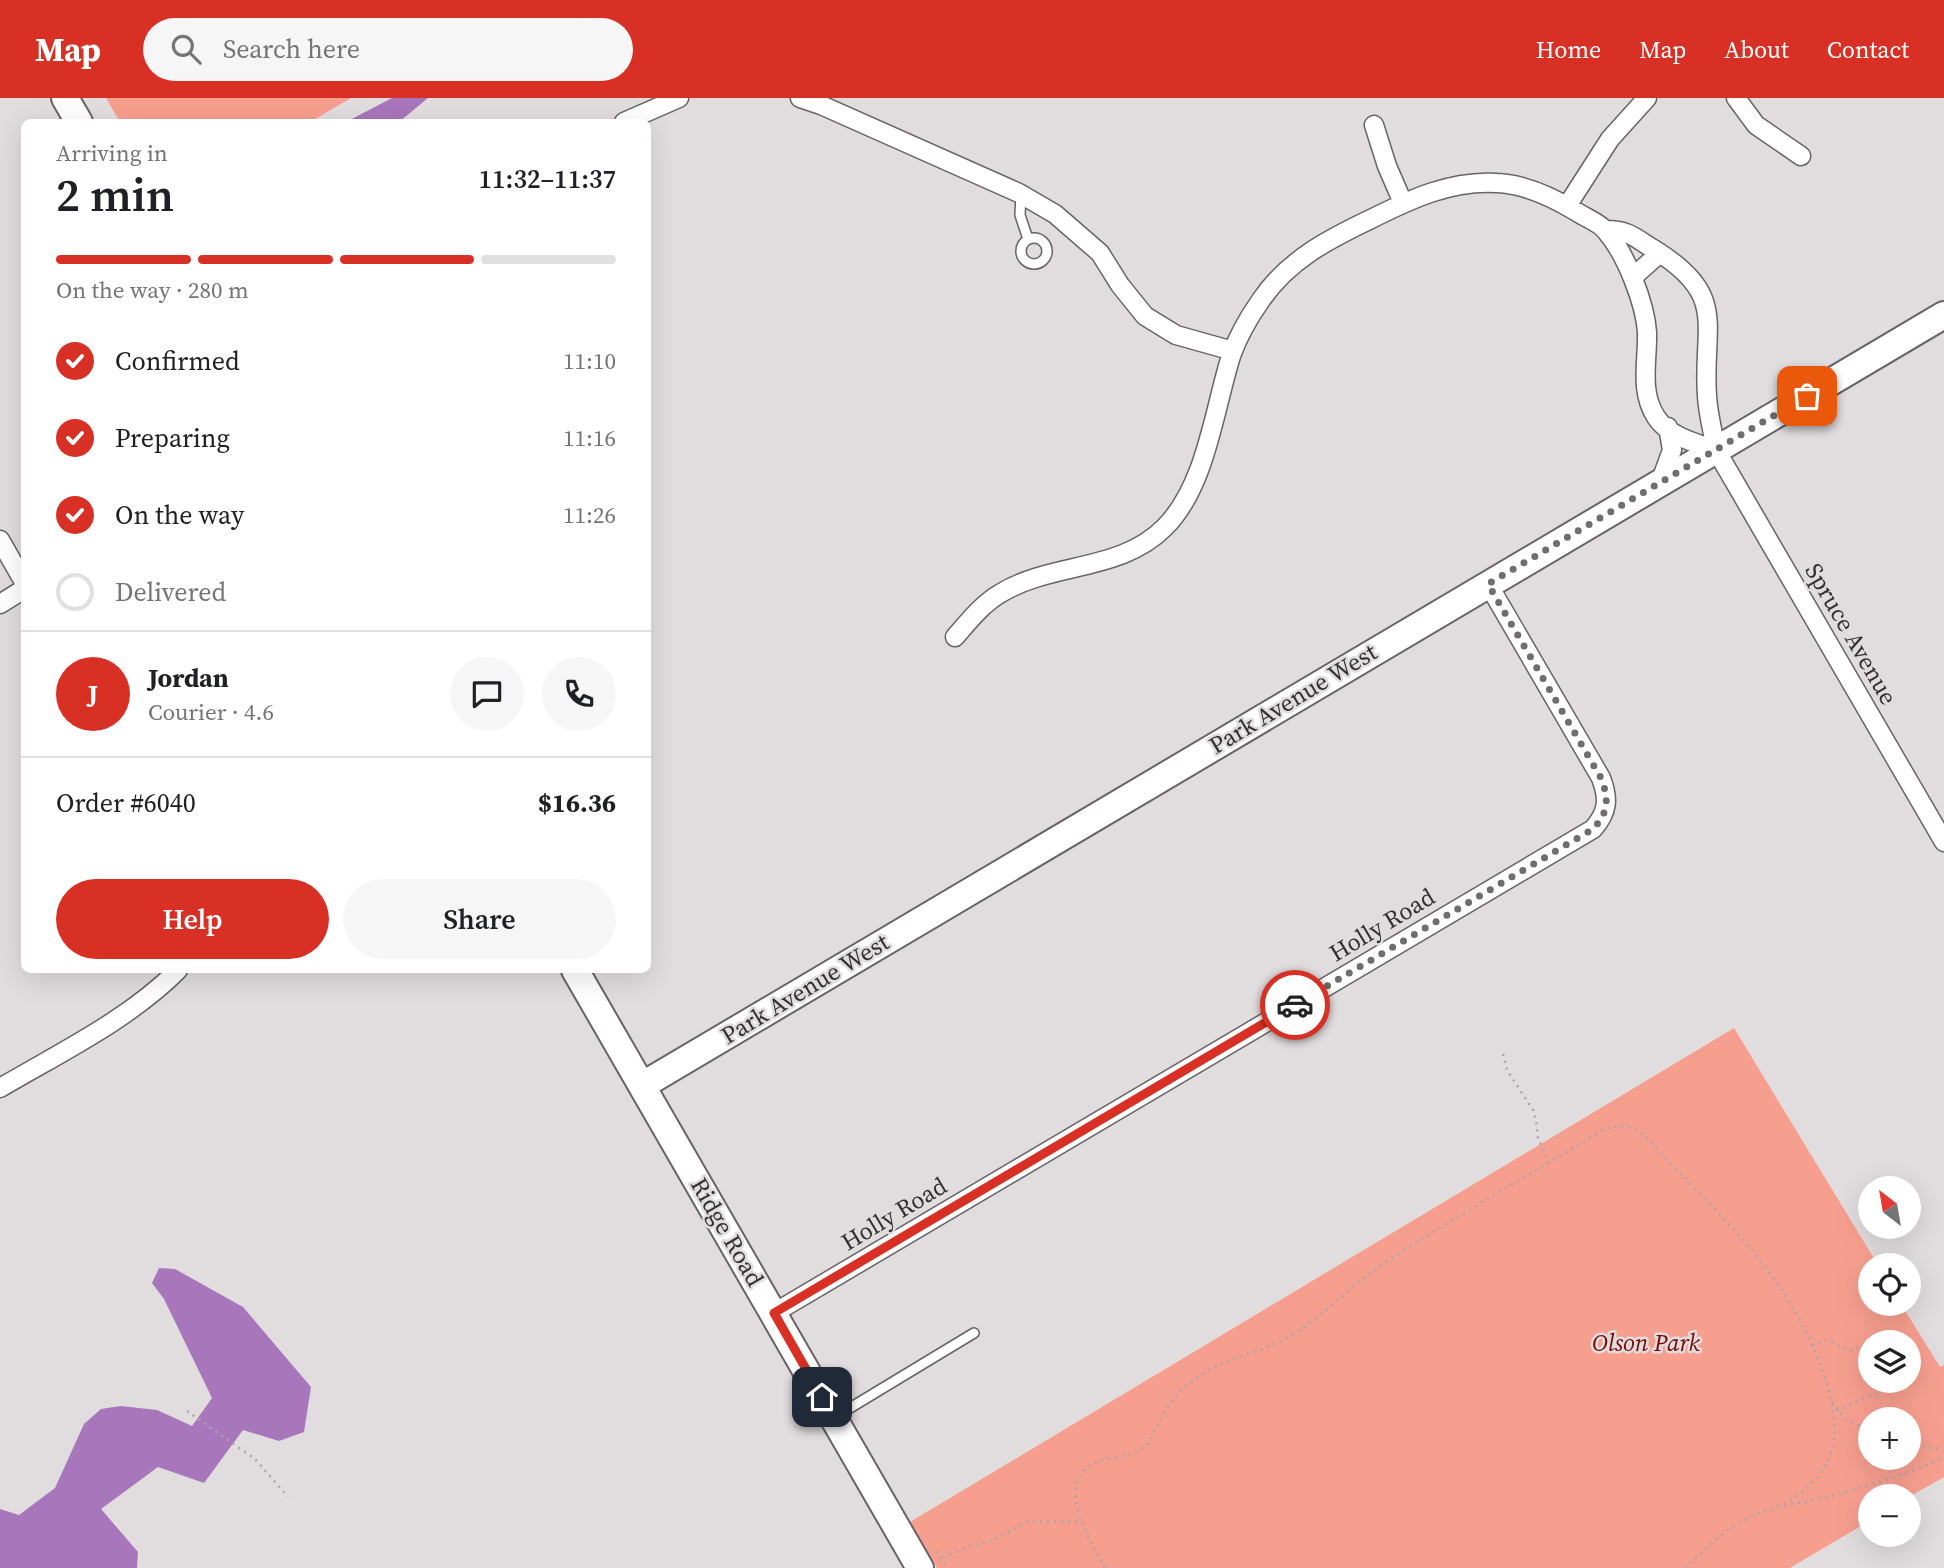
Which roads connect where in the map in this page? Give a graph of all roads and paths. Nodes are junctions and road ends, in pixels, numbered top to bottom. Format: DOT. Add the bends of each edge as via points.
graph roads {
  1 [pos="65,98"];
  2 [pos="679,98"];
  3 [pos="800,98"];
  4 [pos="1647,98"];
  5 [pos="1736,98"];
  6 [pos="77,119"];
  7 [pos="631,119"];
  8 [pos="1374,125"];
  9 [pos="1801,156"];
  10 [pos="1021,194"];
  11 [pos="1403,203"];
  12 [pos="1567,206"];
  13 [pos="1606,230"];
  14 [pos="1028,239"];
  15 [pos="1660,253"];
  16 [pos="1633,277"];
  17 [pos="1944,315"];
  18 [pos="1232,353"];
  19 [pos="1668,427"];
  20 [pos="1716,450"];
  21 [pos="1660,482"];
  22 [pos="0,540"];
  23 [pos="21,577"];
  24 [pos="1488,584"];
  25 [pos="21,591"];
  26 [pos="0,604"];
  27 [pos="955,637"];
  28 [pos="1944,842"];
  29 [pos="175,973"];
  30 [pos="577,973"];
  31 [pos="1503,1054"];
  32 [pos="643,1085"];
  33 [pos="0,1088"];
  34 [pos="1549,1163"];
  35 [pos="774,1313"];
  36 [pos="974,1333"];
  37 [pos="1812,1346"];
  38 [pos="1858,1348"];
  39 [pos="1880,1393"];
  40 [pos="1830,1399"];
  41 [pos="187,1411"];
  42 [pos="1838,1411"];
  43 [pos="834,1418"];
  44 [pos="1858,1425"];
  45 [pos="1921,1445"];
  46 [pos="1944,1450"];
  47 [pos="1944,1457"];
  48 [pos="288,1497"];
  49 [pos="1783,1505"];
  50 [pos="1081,1518"];
  51 [pos="931,1563"];
  52 [pos="1105,1568"];
  53 [pos="1685,1568"];
  1 -- 6 [label="street"];
  2 -- 7 [label="street"];
  3 -- 10 [label="street"];
  4 -- 12 [label="street" via="1610,139"];
  5 -- 9 [label="street" via="1756,125"];
  8 -- 11 [label="street"];
  10 -- 14 [label="lane" via="1020,215"];
  10 -- 18 [label="street" via="1097,250 1145,316 1159,327"];
  11 -- 12 [label="street" via="1471,182 1537,192"];
  11 -- 18 [label="street" via="1322,242 1283,274 1262,298"];
  12 -- 13 [label="street"];
  13 -- 15 [label="street" via="1623,230"];
  13 -- 16 [label="street"];
  15 -- 16 [label="street"];
  15 -- 20 [label="street" via="1687,273 1706,302 1707,388"];
  16 -- 19 [label="street" via="1647,330 1646,387 1656,418"];
  17 -- 20 [label="street, Park Avenue West"];
  18 -- 27 [label="street" via="1200,465 1185,501 1163,529 1129,553 1003,591"];
  19 -- 20 [label="street" via="1679,437"];
  19 -- 21 [label="street" via="1672,450"];
  20 -- 21 [label="street, Park Avenue West"];
  20 -- 28 [label="street, Spruce Avenue"];
  21 -- 24 [label="street, Park Avenue West"];
  22 -- 23 [label="street"];
  24 -- 32 [label="street, Park Avenue West"];
  24 -- 35 [label="street, Holly Road" via="1601,778 1608,802 1593,829"];
  25 -- 26 [label="street"];
  29 -- 33 [label="street" via="116,1019"];
  30 -- 32 [label="street, Ridge Road"];
  31 -- 34 [label="path" via="1507,1070 1532,1110"];
  32 -- 35 [label="street, Ridge Road"];
  34 -- 37 [label="path" via="1601,1131 1621,1125 1637,1129 1771,1276"];
  34 -- 50 [label="path" via="1385,1263 1298,1331 1194,1379 1173,1399 1144,1447 1126,1456 1098,1460 1084,1471 1075,1488"];
  35 -- 43 [label="street, Ridge Road"];
  36 -- 43 [label="lane"];
  37 -- 38 [label="path" via="1827,1340 1848,1350"];
  37 -- 40 [label="path"];
  39 -- 42 [label="path"];
  40 -- 42 [label="path"];
  40 -- 49 [label="path" via="1834,1433 1828,1461 1802,1492"];
  41 -- 48 [label="path" via="255,1459"];
  42 -- 44 [label="path"];
  43 -- 51 [label="street, Ridge Road"];
  45 -- 46 [label="path"];
  47 -- 49 [label="path" via="1843,1492"];
  49 -- 53 [label="path" via="1731,1528"];
  50 -- 51 [label="path" via="1076,1522 1028,1521 992,1541"];
  50 -- 52 [label="path"];
}
